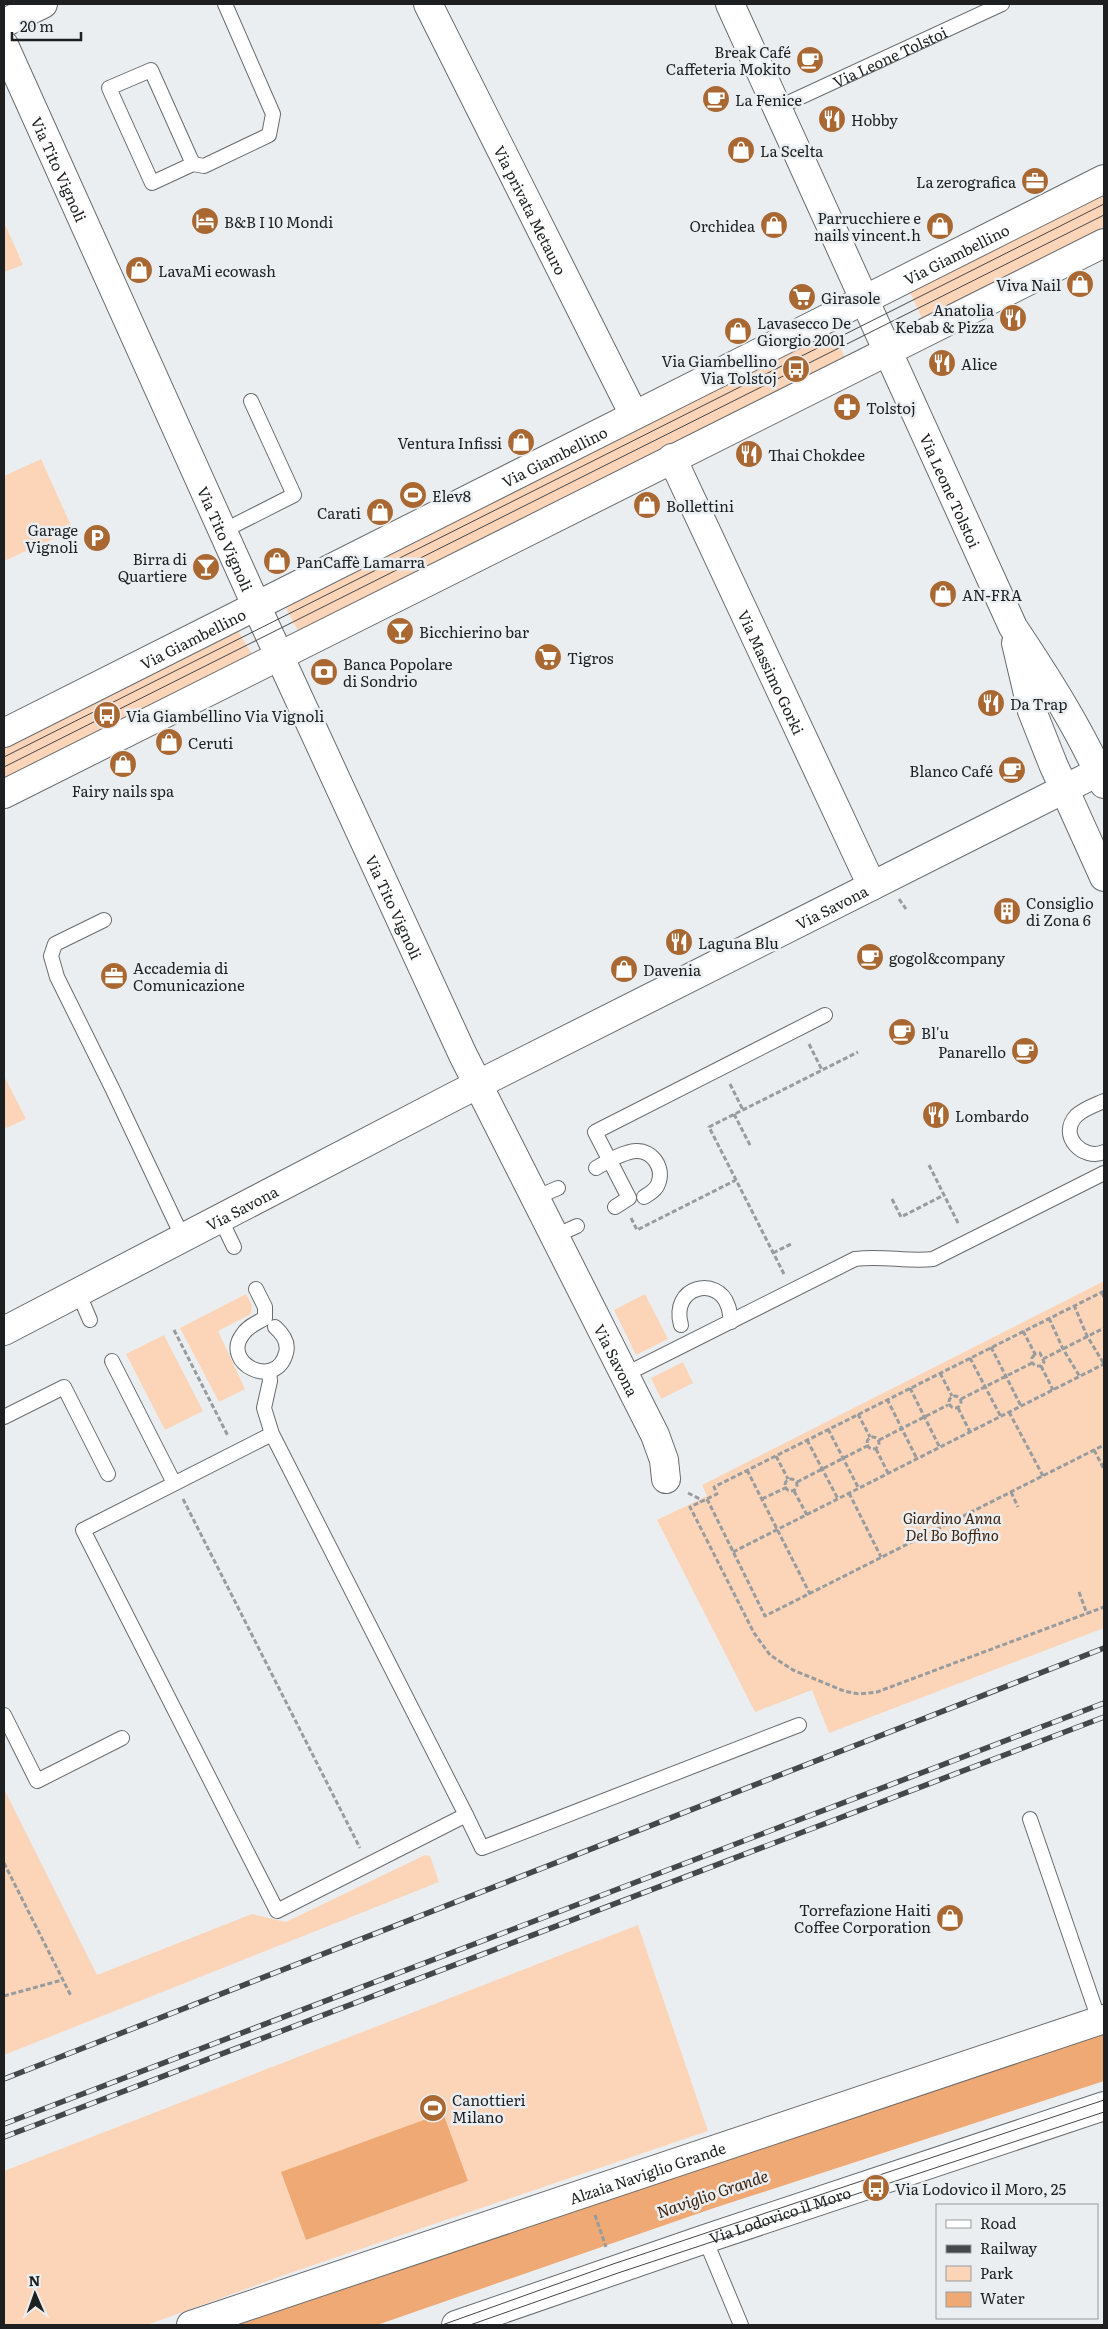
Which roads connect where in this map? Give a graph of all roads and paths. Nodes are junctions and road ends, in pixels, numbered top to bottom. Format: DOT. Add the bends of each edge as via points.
graph roads {
  1 [pos="43,4"];
  2 [pos="225,4"];
  3 [pos="428,4"];
  4 [pos="730,4"];
  5 [pos="1002,4"];
  6 [pos="4,23"];
  7 [pos="4,44"];
  8 [pos="777,108"];
  9 [pos="199,165"];
  10 [pos="1104,179"];
  11 [pos="1104,243"];
  12 [pos="863,300"];
  13 [pos="887,352"];
  14 [pos="251,401"];
  15 [pos="634,415"];
  16 [pos="672,458"];
  17 [pos="223,531"];
  18 [pos="257,606"];
  19 [pos="1013,627"];
  20 [pos="279,656"];
  21 [pos="4,733"];
  22 [pos="1102,775"];
  23 [pos="1065,789"];
  24 [pos="4,794"];
  25 [pos="1099,857"];
  26 [pos="1104,877"];
  27 [pos="872,886"];
  28 [pos="898,896"];
  29 [pos="906,910"];
  30 [pos="104,920"];
  31 [pos="825,1015"];
  32 [pos="801,1028"];
  33 [pos="858,1052"];
  34 [pos="722,1068"];
  35 [pos="822,1070"];
  36 [pos="479,1085"];
  37 [pos="1103,1105"];
  38 [pos="744,1110"];
  39 [pos="734,1114"];
  40 [pos="751,1147"];
  41 [pos="1104,1152"];
  42 [pos="609,1161"];
  43 [pos="929,1165"];
  44 [pos="596,1168"];
  45 [pos="1104,1173"];
  46 [pos="736,1180"];
  47 [pos="944,1195"];
  48 [pos="644,1197"];
  49 [pos="892,1199"];
  50 [pos="619,1204"];
  51 [pos="220,1218"];
  52 [pos="183,1238"];
  53 [pos="968,1241"];
  54 [pos="793,1244"];
  55 [pos="234,1247"];
  56 [pos="773,1253"];
  57 [pos="256,1289"];
  58 [pos="792,1291"];
  59 [pos="78,1292"];
  60 [pos="1103,1292"];
  61 [pos="1104,1298"];
  62 [pos="1074,1305"];
  63 [pos="1049,1318"];
  64 [pos="90,1320"];
  65 [pos="731,1322"];
  66 [pos="275,1326"];
  67 [pos="681,1326"];
  68 [pos="1104,1328"];
  69 [pos="174,1330"];
  70 [pos="4,1331"];
  71 [pos="1023,1331"];
  72 [pos="1087,1336"];
  73 [pos="991,1347"];
  74 [pos="1063,1349"];
  75 [pos="1035,1354"];
  76 [pos="970,1358"];
  77 [pos="1043,1359"];
  78 [pos="112,1362"];
  79 [pos="1032,1363"];
  80 [pos="1104,1364"];
  81 [pos="1041,1366"];
  82 [pos="268,1371"];
  83 [pos="940,1373"];
  84 [pos="624,1375"];
  85 [pos="1005,1376"];
  86 [pos="1080,1376"];
  87 [pos="985,1386"];
  88 [pos="910,1388"];
  89 [pos="1053,1390"];
  90 [pos="952,1396"];
  91 [pos="887,1399"];
  92 [pos="961,1399"];
  93 [pos="948,1405"];
  94 [pos="1021,1406"];
  95 [pos="958,1408"];
  96 [pos="1009,1412"];
  97 [pos="858,1414"];
  98 [pos="4,1417"];
  99 [pos="924,1417"];
  100 [pos="1001,1417"];
  101 [pos="902,1428"];
  102 [pos="828,1429"];
  103 [pos="970,1432"];
  104 [pos="272,1434"];
  105 [pos="870,1437"];
  106 [pos="807,1440"];
  107 [pos="879,1440"];
  108 [pos="1104,1445"];
  109 [pos="867,1446"];
  110 [pos="940,1448"];
  111 [pos="876,1449"];
  112 [pos="1094,1450"];
  113 [pos="236,1452"];
  114 [pos="776,1456"];
  115 [pos="843,1458"];
  116 [pos="917,1459"];
  117 [pos="822,1469"];
  118 [pos="1104,1469"];
  119 [pos="747,1470"];
  120 [pos="108,1474"];
  121 [pos="888,1474"];
  122 [pos="1043,1476"];
  123 [pos="788,1479"];
  124 [pos="797,1482"];
  125 [pos="174,1483"];
  126 [pos="677,1486"];
  127 [pos="785,1488"];
  128 [pos="858,1488"];
  129 [pos="794,1491"];
  130 [pos="1011,1492"];
  131 [pos="849,1494"];
  132 [pos="707,1499"];
  133 [pos="762,1499"];
  134 [pos="838,1499"];
  135 [pos="701,1502"];
  136 [pos="1018,1507"];
  137 [pos="807,1515"];
  138 [pos="777,1530"];
  139 [pos="733,1552"];
  140 [pos="882,1558"];
  141 [pos="1079,1592"];
  142 [pos="810,1594"];
  143 [pos="1104,1607"];
  144 [pos="1087,1614"];
  145 [pos="4,1715"];
  146 [pos="799,1725"];
  147 [pos="122,1738"];
  148 [pos="466,1815"];
  149 [pos="1030,1819"];
  150 [pos="4,1863"];
  151 [pos="368,1864"];
  152 [pos="62,1980"];
  153 [pos="4,1996"];
  154 [pos="71,1996"];
  155 [pos="1102,2019"];
  156 [pos="1104,2106"];
  157 [pos="587,2194"];
  158 [pos="706,2238"];
  159 [pos="608,2255"];
  160 [pos="191,2325"];
  161 [pos="456,2325"];
  162 [pos="742,2325"];
  1 -- 6 [label="street"];
  2 -- 9 [label="lane" via="273,114 269,135"];
  3 -- 15 [label="street, Via privata Metauro"];
  4 -- 8 [label="street, Via Leone Tolstoi"];
  5 -- 8 [label="lane, Via Leone Tolstoi"];
  7 -- 17 [label="street, Via Tito Vignoli"];
  8 -- 12 [label="street, Via Leone Tolstoi"];
  9 -- 9 [label="lane" via="152,183 109,88 150,70"];
  10 -- 12 [label="street, Via Giambellino"];
  11 -- 13 [label="street"];
  12 -- 13 [label="street, Via Leone Tolstoi"];
  12 -- 15 [label="street, Via Giambellino"];
  13 -- 16 [label="street"];
  13 -- 19 [label="street, Via Leone Tolstoi"];
  14 -- 17 [label="lane" via="294,495"];
  15 -- 18 [label="street, Via Giambellino"];
  16 -- 20 [label="street"];
  16 -- 27 [label="street, Via Massimo Gorki"];
  17 -- 18 [label="street, Via Tito Vignoli"];
  18 -- 20 [label="street, Via Tito Vignoli"];
  18 -- 21 [label="street, Via Giambellino"];
  19 -- 22 [label="street, Via Leone Tolstoi" via="1058,696"];
  19 -- 23 [label="street, Via Leone Tolstoi" via="1032,711"];
  20 -- 24 [label="street"];
  20 -- 36 [label="street, Via Tito Vignoli"];
  22 -- 23 [label="street, Via Savona"];
  23 -- 25 [label="street, Via Leone Tolstoi"];
  23 -- 27 [label="street, Via Savona"];
  25 -- 26 [label="street, Via Leone Tolstoi"];
  27 -- 36 [label="street, Via Savona"];
  28 -- 29 [label="path"];
  30 -- 52 [label="lane" via="55,944 51,956 57,977"];
  31 -- 32 [label="lane"];
  32 -- 34 [label="lane"];
  32 -- 35 [label="path"];
  33 -- 35 [label="path"];
  34 -- 38 [label="path"];
  34 -- 42 [label="lane" via="594,1132"];
  35 -- 38 [label="path"];
  36 -- 51 [label="street, Via Savona"];
  36 -- 84 [label="street, Via Savona" via="547,1193 566,1231"];
  37 -- 41 [label="lane" via="1076,1116 1070,1133 1079,1150 1088,1154"];
  38 -- 39 [label="path"];
  39 -- 40 [label="path"];
  39 -- 46 [label="path" via="709,1127"];
  42 -- 44 [label="lane"];
  42 -- 48 [label="lane" via="635,1151 653,1158 660,1175 658,1184"];
  42 -- 50 [label="lane" via="628,1198"];
  43 -- 47 [label="path"];
  45 -- 53 [label="lane"];
  46 -- 50 [label="path" via="637,1230"];
  46 -- 56 [label="path"];
  47 -- 49 [label="path" via="901,1217"];
  47 -- 53 [label="path"];
  51 -- 52 [label="street, Via Savona"];
  51 -- 55 [label="lane"];
  52 -- 59 [label="street, Via Savona"];
  53 -- 58 [label="lane" via="932,1259 920,1261 872,1257 855,1259"];
  54 -- 56 [label="path"];
  56 -- 58 [label="path"];
  57 -- 82 [label="lane" via="266,1307 265,1318 241,1335 239,1354 250,1369"];
  58 -- 65 [label="lane"];
  59 -- 64 [label="lane"];
  59 -- 70 [label="street, Via Savona"];
  60 -- 61 [label="path"];
  60 -- 62 [label="path"];
  62 -- 63 [label="path"];
  62 -- 72 [label="path"];
  63 -- 71 [label="path"];
  63 -- 74 [label="path"];
  65 -- 67 [label="lane" via="723,1296 704,1288 685,1296 678,1315"];
  65 -- 84 [label="lane"];
  66 -- 82 [label="lane" via="282,1333 287,1351 284,1360"];
  68 -- 72 [label="path"];
  69 -- 113 [label="path"];
  71 -- 73 [label="path"];
  71 -- 75 [label="path"];
  72 -- 74 [label="path"];
  72 -- 80 [label="path"];
  73 -- 76 [label="path"];
  73 -- 85 [label="path"];
  74 -- 77 [label="path"];
  74 -- 86 [label="path"];
  75 -- 77 [label="path" via="1040,1353"];
  75 -- 79 [label="path"];
  76 -- 83 [label="path"];
  76 -- 87 [label="path"];
  77 -- 81 [label="path"];
  78 -- 125 [label="lane"];
  79 -- 81 [label="path"];
  79 -- 85 [label="path"];
  80 -- 86 [label="path"];
  81 -- 89 [label="path"];
  82 -- 104 [label="lane" via="270,1381 264,1408"];
  83 -- 88 [label="path"];
  83 -- 90 [label="path"];
  84 -- 126 [label="street, Via Savona"];
  85 -- 87 [label="path"];
  85 -- 94 [label="path"];
  86 -- 89 [label="path"];
  87 -- 92 [label="path"];
  87 -- 100 [label="path"];
  88 -- 91 [label="path"];
  88 -- 99 [label="path"];
  89 -- 94 [label="path"];
  90 -- 92 [label="path"];
  90 -- 93 [label="path"];
  91 -- 97 [label="path"];
  91 -- 101 [label="path"];
  92 -- 95 [label="path"];
  93 -- 95 [label="path"];
  93 -- 99 [label="path"];
  94 -- 96 [label="path"];
  95 -- 103 [label="path"];
  96 -- 100 [label="path"];
  96 -- 122 [label="path"];
  97 -- 102 [label="path"];
  97 -- 105 [label="path"];
  98 -- 120 [label="lane" via="64,1387"];
  99 -- 101 [label="path"];
  99 -- 110 [label="path"];
  100 -- 103 [label="path"];
  101 -- 107 [label="path"];
  101 -- 116 [label="path"];
  102 -- 106 [label="path"];
  102 -- 115 [label="path"];
  103 -- 110 [label="path"];
  104 -- 113 [label="lane"];
  104 -- 148 [label="lane"];
  105 -- 107 [label="path"];
  105 -- 109 [label="path" via="866,1441"];
  106 -- 114 [label="path"];
  106 -- 117 [label="path"];
  107 -- 111 [label="path" via="880,1446"];
  108 -- 112 [label="path"];
  109 -- 111 [label="path" via="871,1450"];
  109 -- 115 [label="path"];
  110 -- 116 [label="path"];
  111 -- 121 [label="path"];
  112 -- 118 [label="path"];
  112 -- 122 [label="path"];
  113 -- 125 [label="lane"];
  114 -- 119 [label="path"];
  114 -- 123 [label="path"];
  115 -- 117 [label="path"];
  115 -- 128 [label="path"];
  116 -- 121 [label="path"];
  117 -- 124 [label="path"];
  117 -- 134 [label="path"];
  119 -- 132 [label="path" via="714,1487 717,1494"];
  119 -- 133 [label="path"];
  121 -- 128 [label="path"];
  122 -- 130 [label="path"];
  123 -- 124 [label="path" via="793,1478"];
  123 -- 127 [label="path"];
  124 -- 129 [label="path" via="798,1487"];
  125 -- 151 [label="path"];
  125 -- 151 [label="lane" via="83,1530 276,1911"];
  126 -- 135 [label="path"];
  127 -- 129 [label="path"];
  127 -- 133 [label="path"];
  128 -- 131 [label="path"];
  129 -- 137 [label="path"];
  130 -- 136 [label="path"];
  130 -- 140 [label="path"];
  131 -- 134 [label="path"];
  131 -- 140 [label="path"];
  132 -- 135 [label="path"];
  132 -- 139 [label="path"];
  133 -- 138 [label="path"];
  134 -- 137 [label="path"];
  135 -- 144 [label="path" via="690,1507 760,1644 781,1664 844,1691 859,1694 877,1692"];
  137 -- 138 [label="path"];
  138 -- 139 [label="path"];
  138 -- 142 [label="path"];
  139 -- 142 [label="path" via="765,1616"];
  140 -- 142 [label="path"];
  141 -- 144 [label="path"];
  143 -- 144 [label="path"];
  145 -- 147 [label="lane" via="37,1781"];
  146 -- 148 [label="lane" via="482,1848"];
  148 -- 151 [label="lane"];
  149 -- 155 [label="lane"];
  150 -- 152 [label="path"];
  152 -- 153 [label="path"];
  152 -- 154 [label="path"];
  155 -- 157 [label="street, Alzaia Naviglio Grande"];
  156 -- 158 [label="street, Via Lodovico il Moro"];
  157 -- 159 [label="path"];
  157 -- 160 [label="street, Alzaia Naviglio Grande"];
  158 -- 161 [label="street, Via Lodovico il Moro"];
  158 -- 162 [label="lane"];
}
